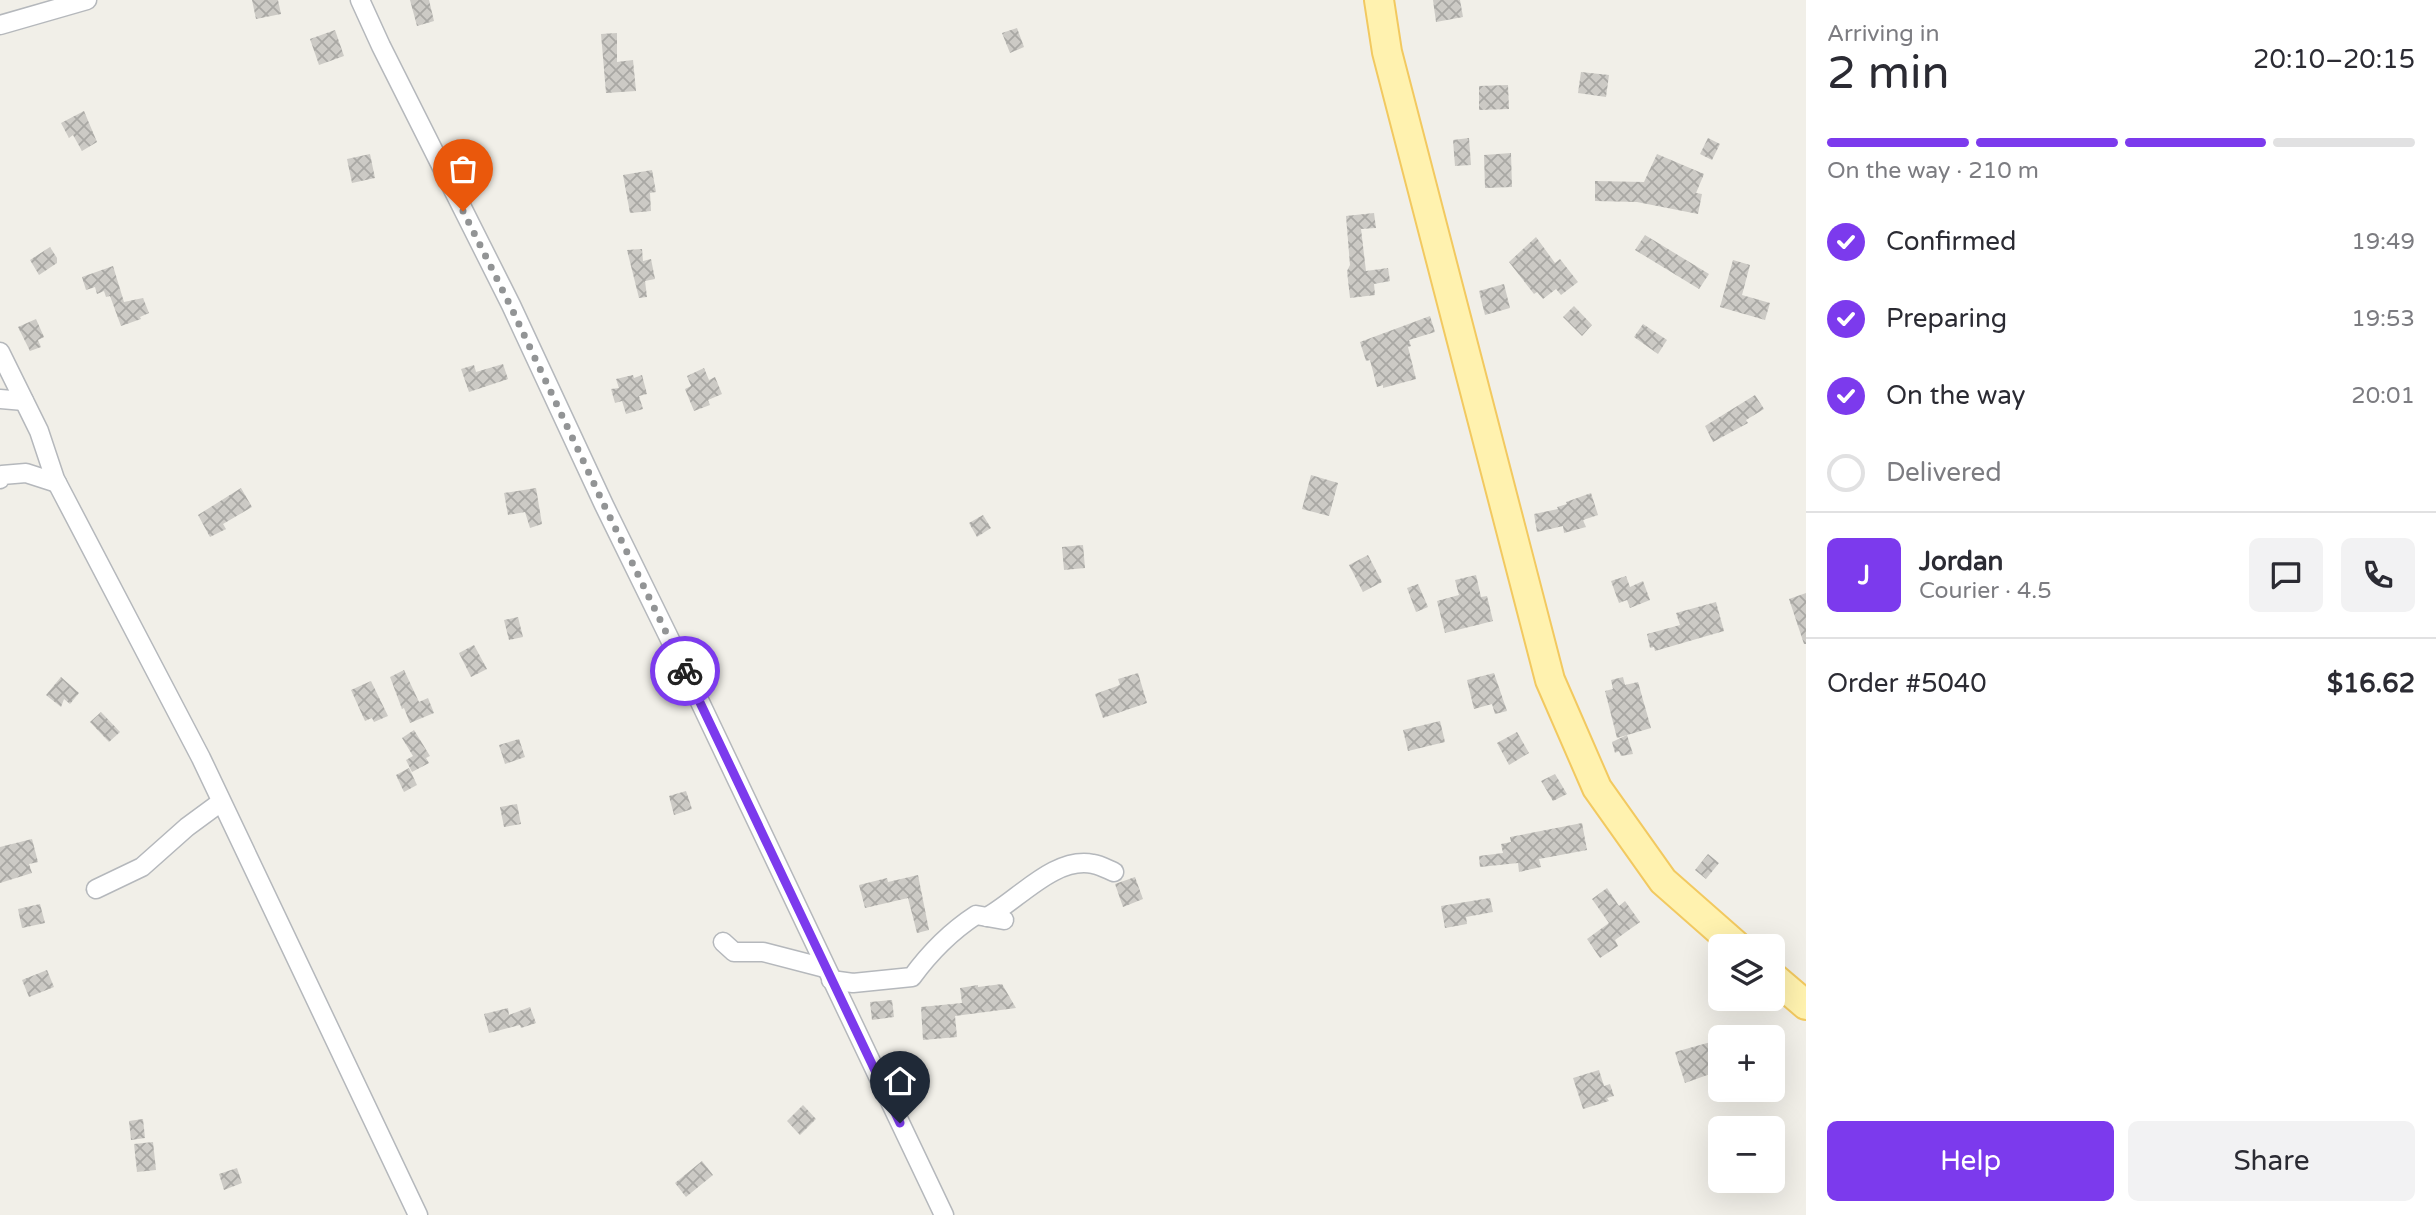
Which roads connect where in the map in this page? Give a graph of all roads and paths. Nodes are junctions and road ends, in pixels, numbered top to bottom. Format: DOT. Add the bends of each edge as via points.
graph roads {
  1 [pos="87,0"];
  2 [pos="360,0"];
  3 [pos="1379,0"];
  4 [pos="0,25"];
  5 [pos="0,352"];
  6 [pos="0,399"];
  7 [pos="24,401"];
  8 [pos="0,479"];
  9 [pos="57,483"];
  10 [pos="222,802"];
  11 [pos="1114,872"];
  12 [pos="96,889"];
  13 [pos="1723,934"];
  14 [pos="723,942"];
  15 [pos="828,974"];
  16 [pos="1785,988"];
  17 [pos="1806,1005"];
  18 [pos="418,1215"];
  19 [pos="944,1215"];
  1 -- 4 [label="street"];
  2 -- 15 [label="street"];
  3 -- 13 [label="main road" via="1387,52 1550,680 1597,788 1663,881"];
  5 -- 7 [label="street"];
  6 -- 7 [label="street"];
  7 -- 9 [label="street"];
  8 -- 9 [label="street" via="26,473"];
  9 -- 10 [label="street"];
  10 -- 12 [label="street" via="142,867"];
  10 -- 18 [label="street"];
  11 -- 15 [label="street" via="1091,863 1068,866 1033,883 996,918 976,915 957,928 931,951 912,977 853,983"];
  14 -- 15 [label="street" via="734,952 763,951"];
  15 -- 19 [label="street"];
  16 -- 17 [label="main road"];
}
